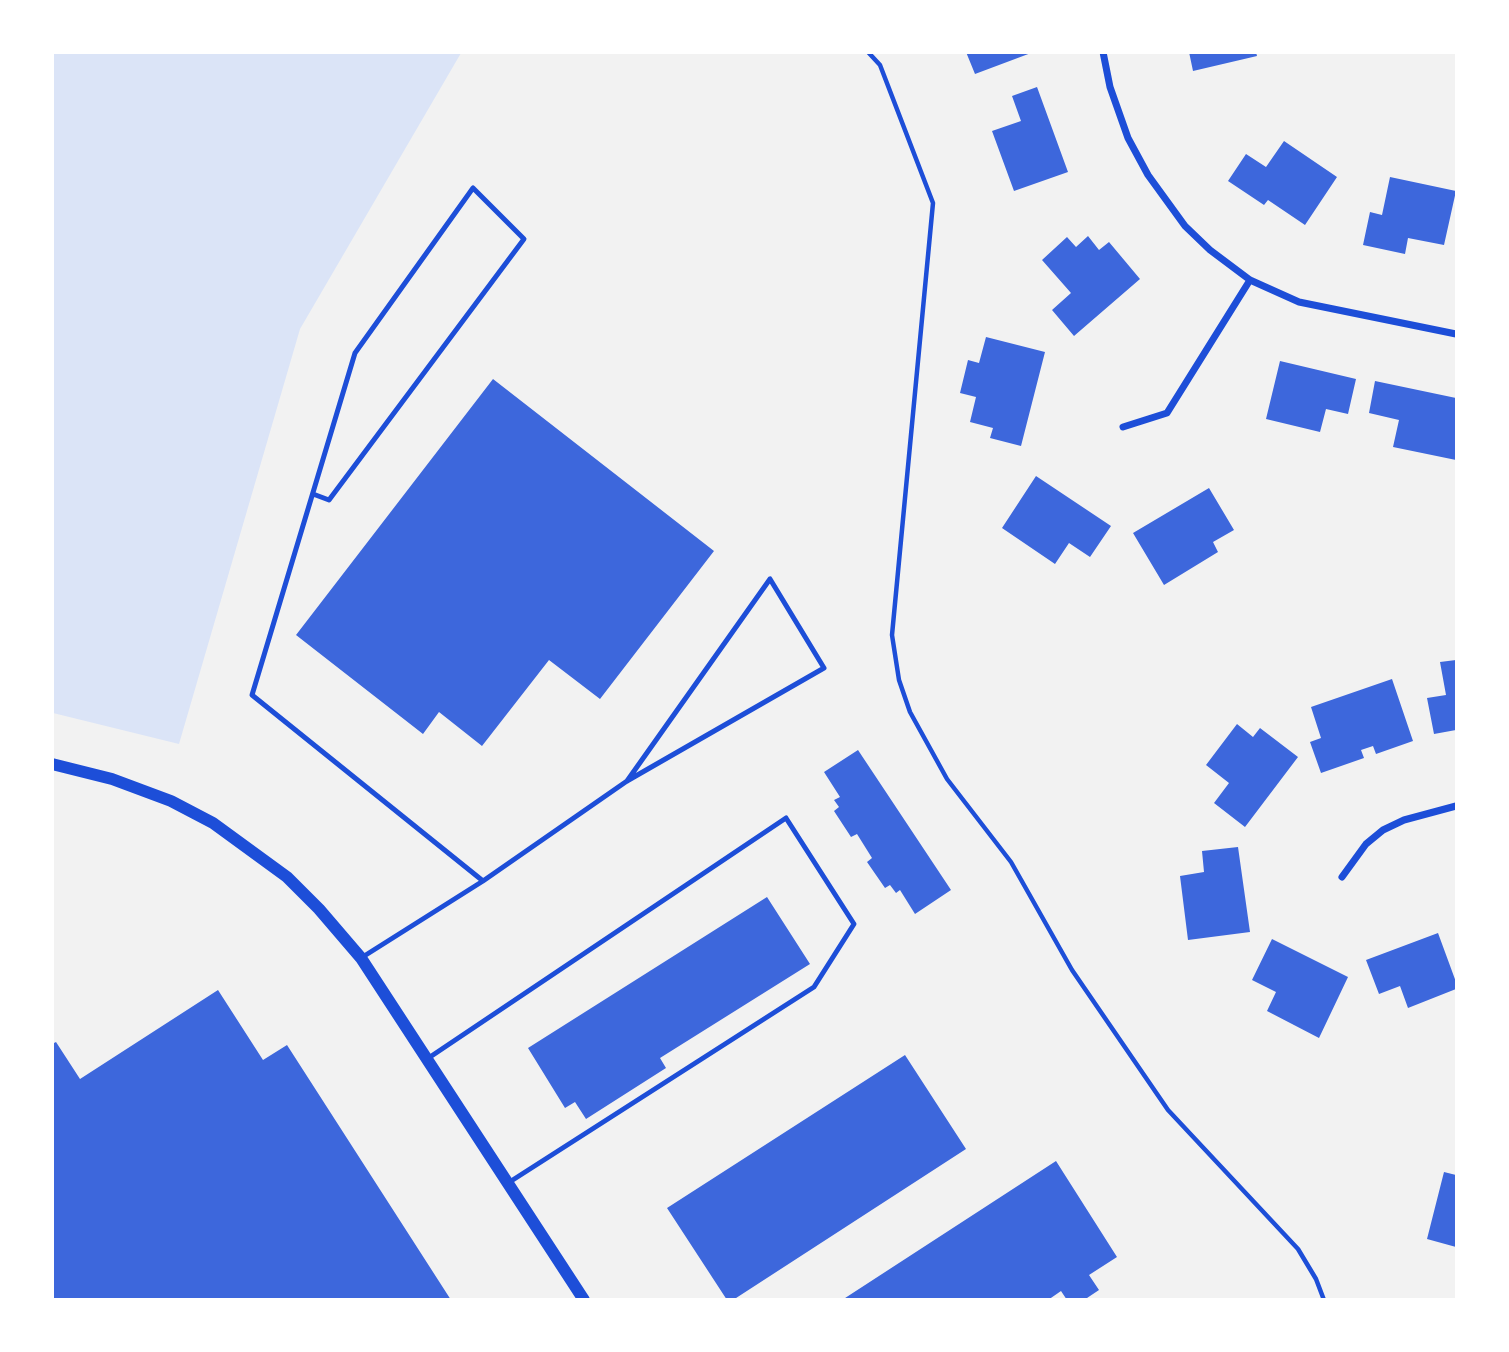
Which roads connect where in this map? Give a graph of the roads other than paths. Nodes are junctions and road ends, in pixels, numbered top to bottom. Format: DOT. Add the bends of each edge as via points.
graph roads {
  1 [pos="1102,52"];
  2 [pos="1250,280"];
  3 [pos="1457,334"];
  4 [pos="1123,427"];
  5 [pos="313,494"];
  6 [pos="52,764"];
  7 [pos="627,781"];
  8 [pos="1457,806"];
  9 [pos="1342,877"];
  10 [pos="483,881"];
  11 [pos="361,958"];
  12 [pos="427,1059"];
  13 [pos="508,1183"];
  14 [pos="584,1300"];
  1 -- 2 [label="street" via="1128,138 1148,175 1185,226"];
  2 -- 3 [label="street" via="1299,302"];
  2 -- 4 [label="street" via="1167,413"];
  5 -- 5 [label="lane" via="355,353 473,188 524,240 328,500"];
  5 -- 10 [label="lane" via="252,695"];
  6 -- 11 [label="street" via="112,779 213,823 287,877"];
  7 -- 7 [label="lane" via="824,668 770,579 746,613"];
  7 -- 10 [label="lane"];
  8 -- 9 [label="street" via="1383,830 1366,844"];
  10 -- 11 [label="lane"];
  11 -- 12 [label="street"];
  12 -- 13 [label="street"];
  12 -- 13 [label="lane" via="786,818 854,924 814,987"];
  13 -- 14 [label="street"];
}
